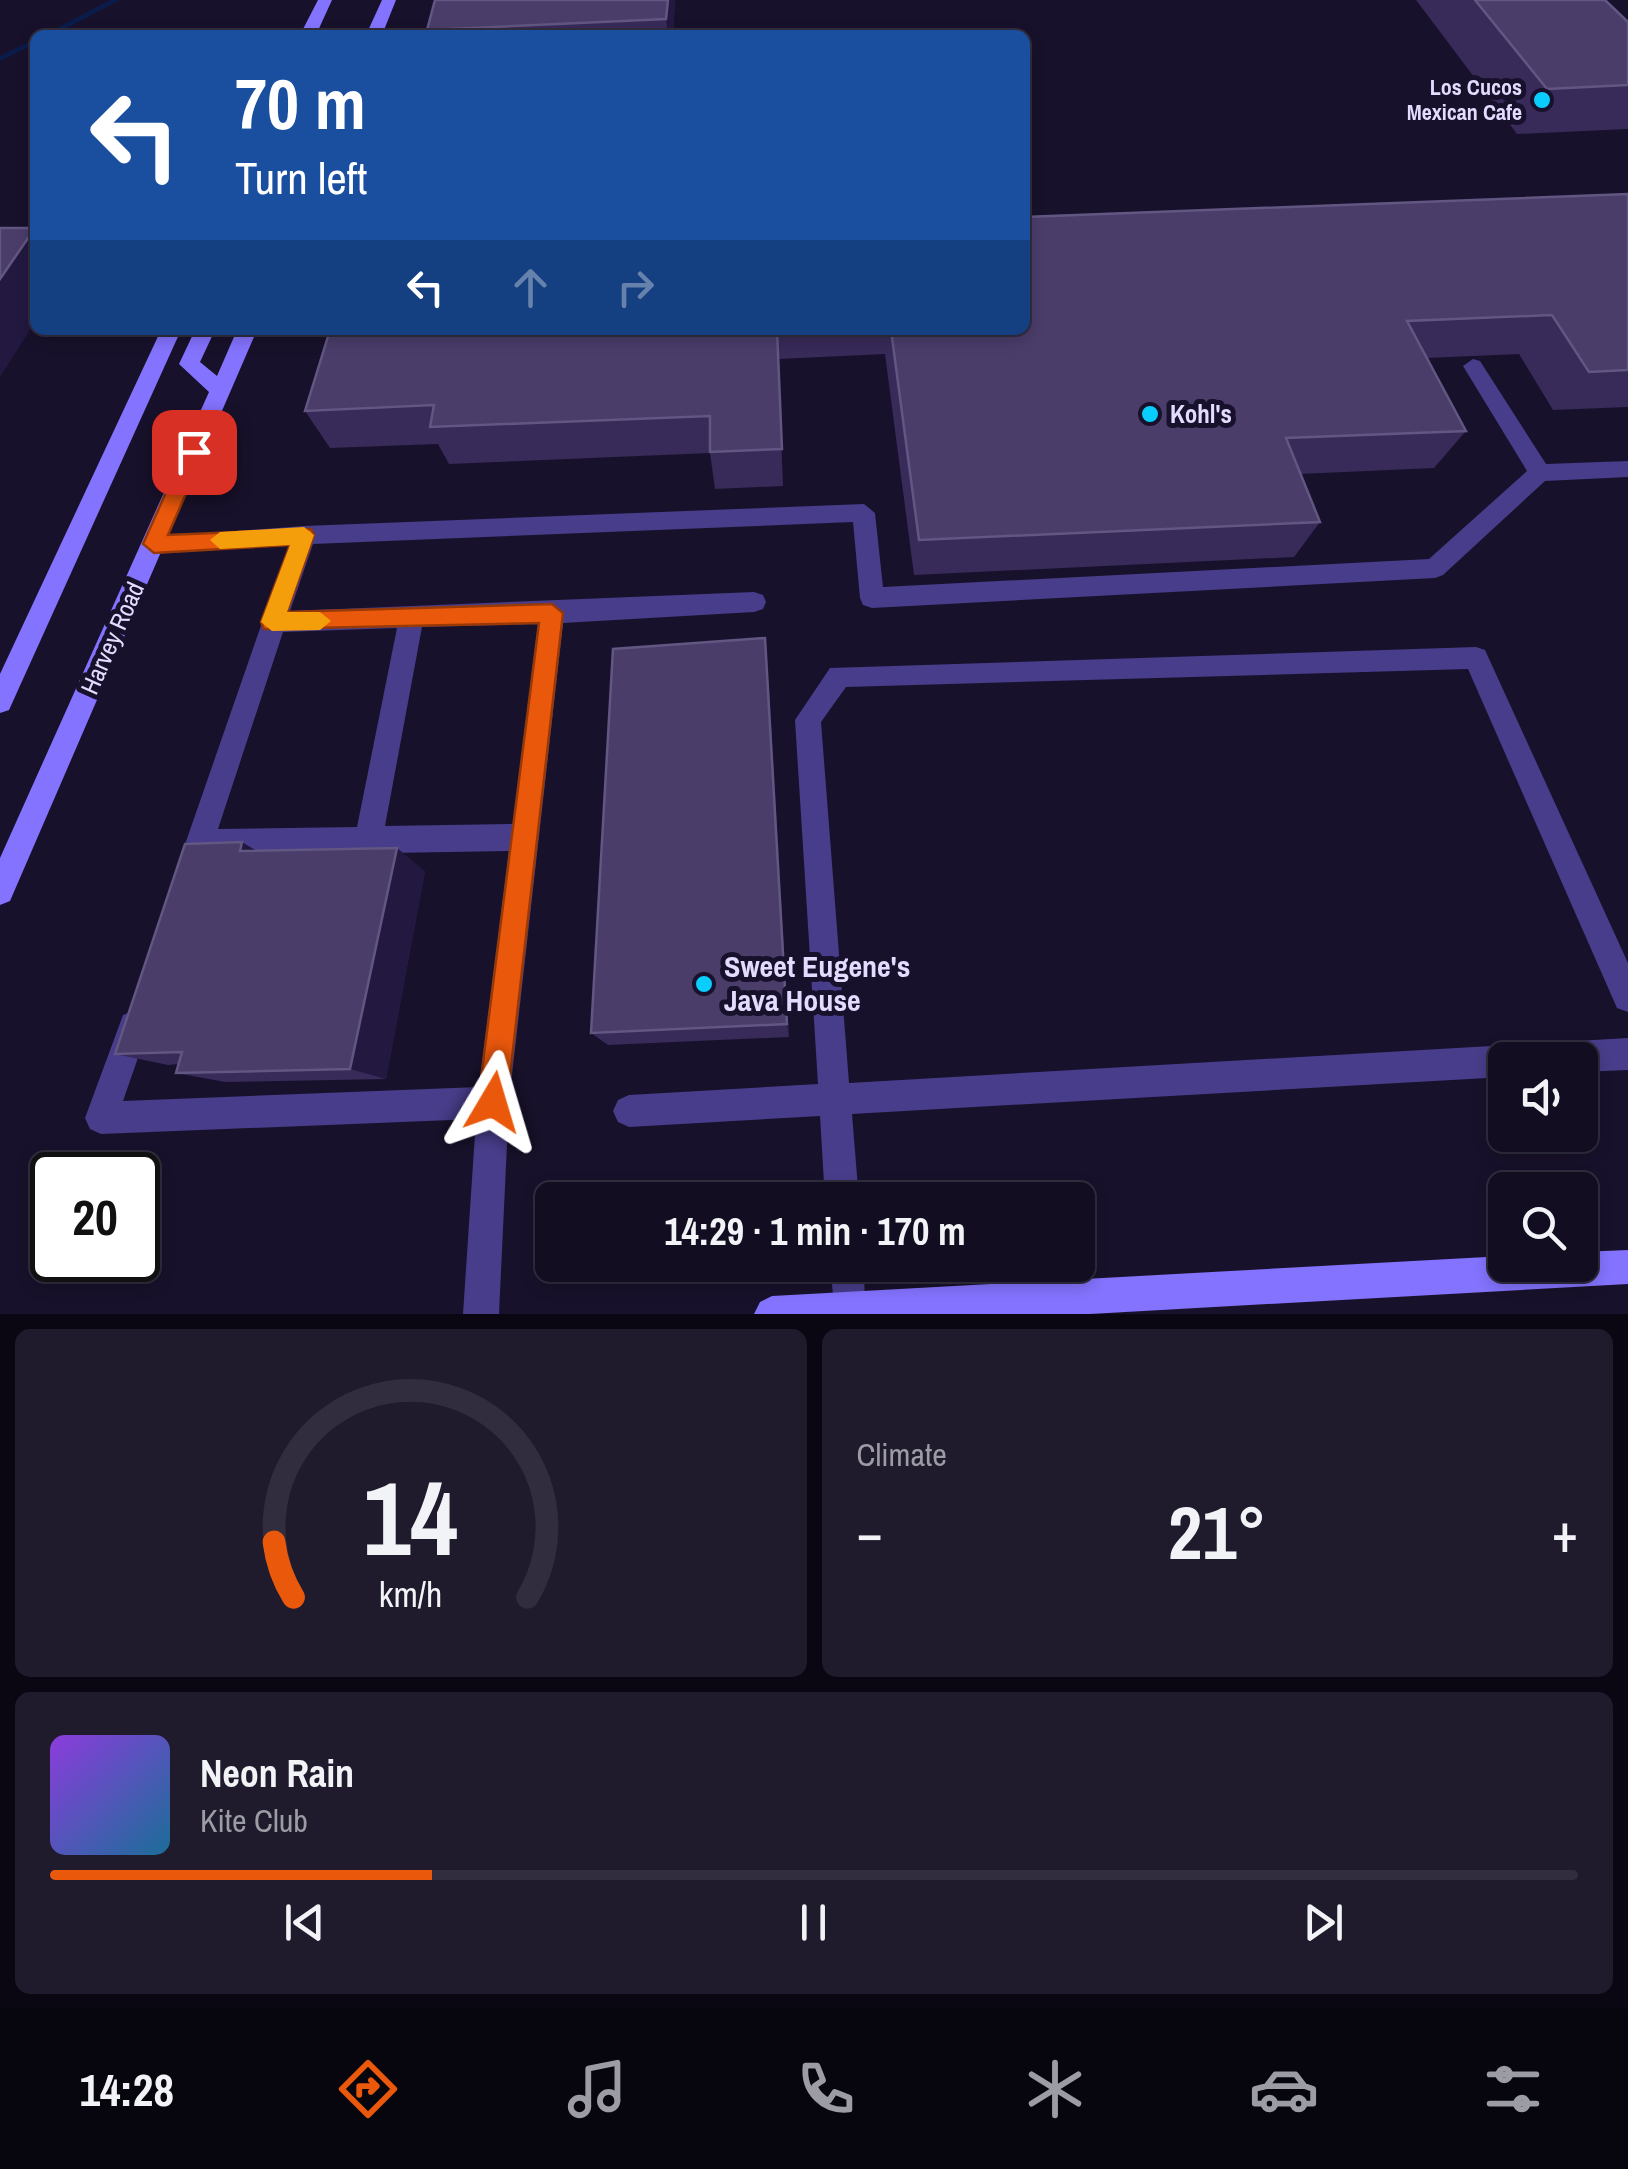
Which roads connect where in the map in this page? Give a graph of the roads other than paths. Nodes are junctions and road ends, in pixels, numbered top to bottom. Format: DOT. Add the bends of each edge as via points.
graph roads {
  1 [pos="325,0"];
  2 [pos="389,0"];
  3 [pos="310,30"];
  4 [pos="376,30"];
  5 [pos="169,335"];
  6 [pos="203,335"];
  7 [pos="245,335"];
  8 [pos="1472,366"];
  9 [pos="220,390"];
  10 [pos="1628,469"];
  11 [pos="1540,473"];
  12 [pos="304,535"];
  13 [pos="154,544"];
  14 [pos="754,602"];
  15 [pos="552,613"];
  16 [pos="411,619"];
  17 [pos="272,622"];
  18 [pos="0,702"];
  19 [pos="523,837"];
  20 [pos="369,838"];
  21 [pos="200,843"];
  22 [pos="0,890"];
  23 [pos="180,898"];
  24 [pos="1628,997"];
  25 [pos="140,1008"];
  26 [pos="1628,1054"];
  27 [pos="1598,1056"];
  28 [pos="1488,1062"];
  29 [pos="836,1099"];
  30 [pos="493,1102"];
  31 [pos="629,1111"];
  32 [pos="841,1182"];
  33 [pos="1628,1267"];
  34 [pos="848,1282"];
  35 [pos="850,1307"];
  36 [pos="481,1314"];
  37 [pos="772,1314"];
  1 -- 3 [label="main road"];
  2 -- 4 [label="main road"];
  5 -- 18 [label="main road"];
  6 -- 9 [label="main road" via="189,364"];
  7 -- 9 [label="main road, Harvey Road"];
  8 -- 11 [label="lane"];
  9 -- 13 [label="main road, Harvey Road"];
  10 -- 11 [label="lane"];
  11 -- 12 [label="lane" via="1435,568 872,598 864,513"];
  12 -- 13 [label="lane"];
  12 -- 17 [label="lane"];
  13 -- 22 [label="main road, Harvey Road"];
  14 -- 15 [label="lane"];
  15 -- 16 [label="lane"];
  15 -- 19 [label="lane"];
  16 -- 17 [label="lane"];
  16 -- 20 [label="lane"];
  17 -- 21 [label="lane"];
  19 -- 20 [label="lane"];
  19 -- 30 [label="lane"];
  20 -- 21 [label="lane"];
  21 -- 23 [label="lane"];
  24 -- 29 [label="lane" via="1476,658 838,676 808,720"];
  25 -- 30 [label="lane" via="101,1118"];
  26 -- 27 [label="lane"];
  28 -- 29 [label="lane"];
  29 -- 31 [label="lane"];
  29 -- 32 [label="lane"];
  30 -- 36 [label="lane"];
  33 -- 35 [label="main road"];
  34 -- 35 [label="lane"];
  35 -- 37 [label="main road"];
}
